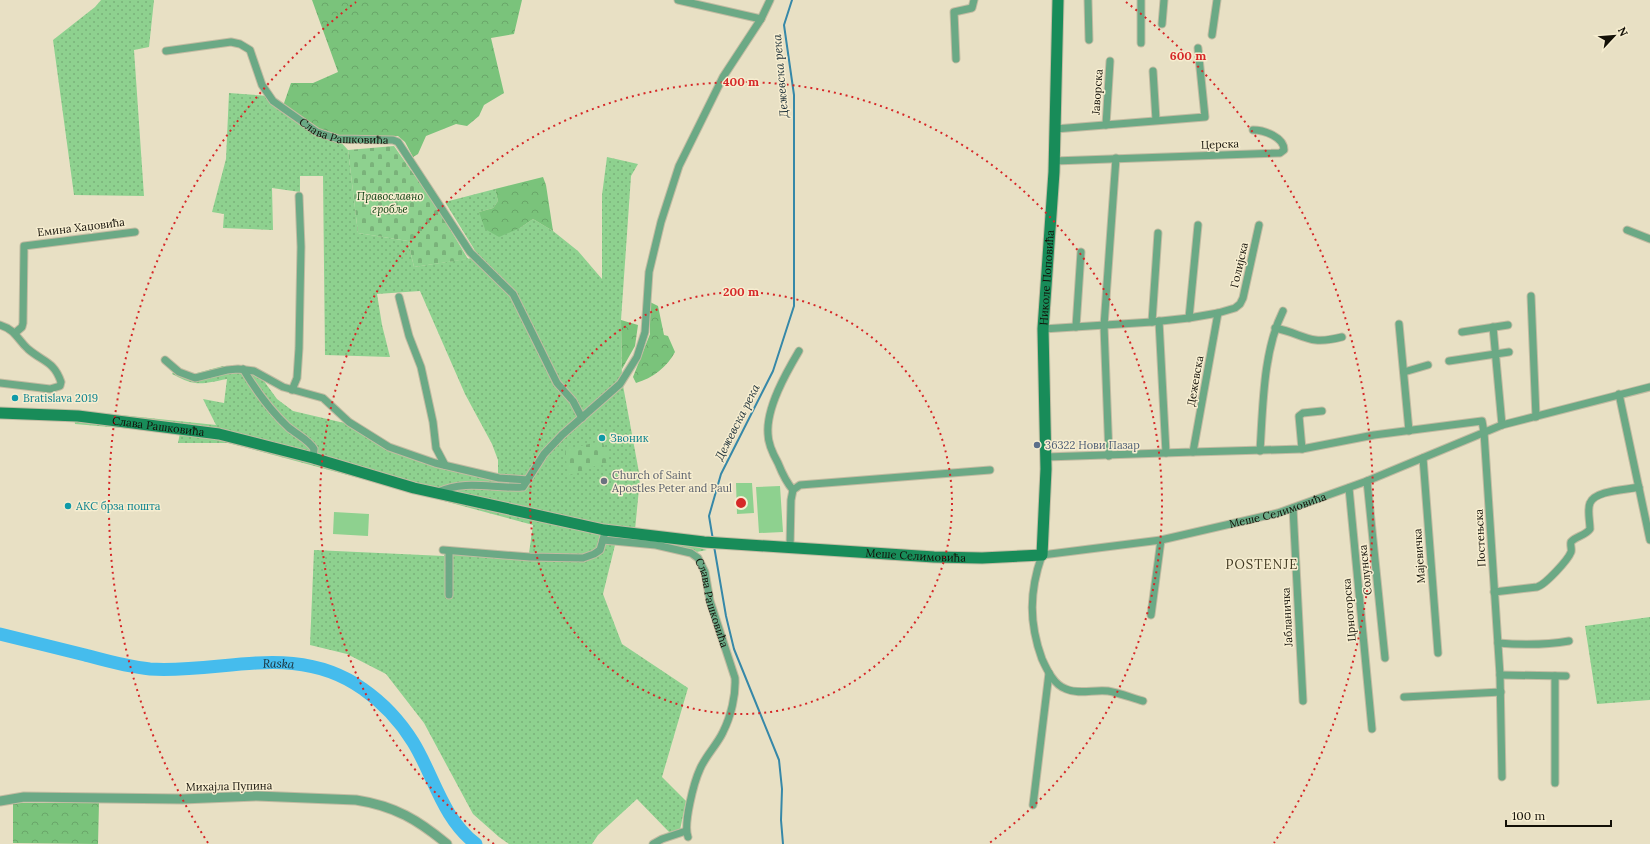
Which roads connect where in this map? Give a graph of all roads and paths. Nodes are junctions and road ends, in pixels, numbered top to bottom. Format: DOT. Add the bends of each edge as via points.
graph roads {
  1 [pos="678,0"];
  2 [pos="770,0"];
  3 [pos="974,0"];
  4 [pos="1058,0"];
  5 [pos="1088,0"];
  6 [pos="1141,0"];
  7 [pos="1164,0"];
  8 [pos="1217,0"];
  9 [pos="761,19"];
  10 [pos="1162,24"];
  11 [pos="1212,35"];
  12 [pos="1089,40"];
  13 [pos="1141,43"];
  14 [pos="1198,48"];
  15 [pos="166,51"];
  16 [pos="956,59"];
  17 [pos="1110,61"];
  18 [pos="1153,71"];
  19 [pos="1156,120"];
  20 [pos="1106,125"];
  21 [pos="1055,129"];
  22 [pos="1253,130"];
  23 [pos="1116,158"];
  24 [pos="1054,161"];
  25 [pos="299,196"];
  26 [pos="1198,225"];
  27 [pos="1259,225"];
  28 [pos="1627,230"];
  29 [pos="135,232"];
  30 [pos="1158,233"];
  31 [pos="1650,238"];
  32 [pos="1081,252"];
  33 [pos="1531,296"];
  34 [pos="400,297"];
  35 [pos="1283,311"];
  36 [pos="1218,313"];
  37 [pos="1189,318"];
  38 [pos="1155,322"];
  39 [pos="1399,324"];
  40 [pos="0,325"];
  41 [pos="1508,325"];
  42 [pos="1104,326"];
  43 [pos="1076,327"];
  44 [pos="1492,327"];
  45 [pos="1274,328"];
  46 [pos="1043,329"];
  47 [pos="1462,332"];
  48 [pos="17,335"];
  49 [pos="1342,337"];
  50 [pos="799,351"];
  51 [pos="1509,352"];
  52 [pos="1495,354"];
  53 [pos="165,360"];
  54 [pos="1449,361"];
  55 [pos="1428,365"];
  56 [pos="243,369"];
  57 [pos="1404,372"];
  58 [pos="0,383"];
  59 [pos="1650,387"];
  60 [pos="292,390"];
  61 [pos="1619,394"];
  62 [pos="1322,411"];
  63 [pos="0,413"];
  64 [pos="1536,417"];
  65 [pos="582,418"];
  66 [pos="1502,425"];
  67 [pos="1409,431"];
  68 [pos="1484,432"];
  69 [pos="1302,448"];
  70 [pos="1260,451"];
  71 [pos="1166,452"];
  72 [pos="1193,452"];
  73 [pos="1109,456"];
  74 [pos="1046,457"];
  75 [pos="313,458"];
  76 [pos="1423,458"];
  77 [pos="445,465"];
  78 [pos="990,470"];
  79 [pos="528,480"];
  80 [pos="1367,481"];
  81 [pos="1640,487"];
  82 [pos="1349,488"];
  83 [pos="793,490"];
  84 [pos="438,492"];
  85 [pos="1293,508"];
  86 [pos="604,535"];
  87 [pos="1161,540"];
  88 [pos="1650,540"];
  89 [pos="736,544"];
  90 [pos="790,548"];
  91 [pos="1042,555"];
  92 [pos="1494,592"];
  93 [pos="449,595"];
  94 [pos="1151,615"];
  95 [pos="1569,641"];
  96 [pos="1498,643"];
  97 [pos="1438,653"];
  98 [pos="1385,658"];
  99 [pos="1049,673"];
  100 [pos="1500,674"];
  101 [pos="1554,676"];
  102 [pos="1566,676"];
  103 [pos="1501,692"];
  104 [pos="1404,697"];
  105 [pos="1143,701"];
  106 [pos="1303,701"];
  107 [pos="1372,729"];
  108 [pos="1502,777"];
  109 [pos="1555,783"];
  110 [pos="0,801"];
  111 [pos="1033,805"];
  112 [pos="447,844"];
  113 [pos="653,844"];
  1 -- 9 [label="street"];
  2 -- 9 [label="street"];
  3 -- 16 [label="street" via="972,8 954,12"];
  4 -- 21 [label="main road, Николе Поповића"];
  5 -- 12 [label="street"];
  6 -- 13 [label="street"];
  7 -- 10 [label="street"];
  8 -- 11 [label="street"];
  9 -- 65 [label="street" via="723,77 679,166 661,222 649,272 645,332 637,357 620,384"];
  14 -- 19 [label="street, Јаворска" via="1205,117"];
  15 -- 65 [label="street, Слава Рашковића" via="231,42 240,44 250,50 262,85 274,102 316,132 338,139 398,142 470,252 513,294 557,383 573,401"];
  17 -- 20 [label="street, Јаворска"];
  18 -- 19 [label="street"];
  19 -- 20 [label="street, Јаворска"];
  20 -- 21 [label="street, Јаворска"];
  21 -- 24 [label="main road, Николе Поповића"];
  22 -- 23 [label="street, Церска" via="1281,140 1284,150 1280,153"];
  23 -- 24 [label="street, Церска"];
  23 -- 42 [label="street"];
  24 -- 46 [label="main road, Николе Поповића"];
  25 -- 60 [label="street" via="302,247 299,348 297,378"];
  26 -- 37 [label="street"];
  27 -- 36 [label="street, Голијска" via="1240,304"];
  28 -- 31 [label="street"];
  29 -- 48 [label="street, Емина Хаџовића" via="24,246 24,323"];
  30 -- 38 [label="street"];
  32 -- 43 [label="street"];
  33 -- 64 [label="street"];
  34 -- 77 [label="street" via="421,367 436,448"];
  35 -- 45 [label="street"];
  36 -- 37 [label="street, Голијска"];
  36 -- 72 [label="street, Дежевска"];
  37 -- 38 [label="street, Голијска"];
  38 -- 42 [label="street, Голијска"];
  38 -- 71 [label="street"];
  39 -- 57 [label="street"];
  40 -- 48 [label="street"];
  41 -- 44 [label="street"];
  42 -- 43 [label="street, Голијска"];
  42 -- 73 [label="street"];
  43 -- 46 [label="street, Голијска"];
  44 -- 47 [label="street"];
  44 -- 52 [label="street"];
  45 -- 49 [label="street" via="1314,341"];
  45 -- 70 [label="street" via="1264,392"];
  46 -- 74 [label="main road, Николе Поповића"];
  48 -- 58 [label="street" via="28,349 52,366 58,374 60,384 50,389"];
  50 -- 83 [label="street" via="788,369 768,424 770,446"];
  51 -- 52 [label="street"];
  52 -- 54 [label="street"];
  52 -- 66 [label="street"];
  53 -- 56 [label="street" via="179,372 195,378"];
  55 -- 57 [label="street"];
  56 -- 60 [label="street" via="256,372 271,382"];
  56 -- 75 [label="street" via="280,419 312,446"];
  57 -- 67 [label="street"];
  59 -- 61 [label="street, Меше Селимовића"];
  60 -- 77 [label="street" via="323,398 349,422 384,445"];
  61 -- 64 [label="street, Меше Селимовића"];
  61 -- 81 [label="street"];
  62 -- 69 [label="street" via="1303,413 1299,416"];
  63 -- 75 [label="main road, Слава Рашковића" via="78,416 192,429"];
  64 -- 66 [label="street, Меше Селимовића"];
  65 -- 79 [label="street" via="544,454"];
  66 -- 68 [label="street, Меше Селимовића"];
  67 -- 68 [label="street" via="1480,420 1483,422"];
  67 -- 69 [label="street"];
  68 -- 76 [label="street, Меше Селимовића"];
  68 -- 92 [label="street, Постењска"];
  69 -- 70 [label="street"];
  70 -- 72 [label="street"];
  71 -- 72 [label="street"];
  71 -- 73 [label="street"];
  73 -- 74 [label="street"];
  74 -- 91 [label="main road, Николе Поповића"];
  75 -- 84 [label="main road, Слава Рашковића" via="381,479"];
  76 -- 80 [label="street, Меше Селимовића"];
  76 -- 97 [label="street, Мајевичка"];
  77 -- 79 [label="street" via="498,478"];
  78 -- 83 [label="street" via="800,485"];
  79 -- 84 [label="street" via="524,487 460,485"];
  80 -- 82 [label="street, Меше Селимовића"];
  80 -- 98 [label="street, Солунска"];
  81 -- 88 [label="street"];
  81 -- 92 [label="street" via="1609,491 1594,497 1590,503 1590,529 1573,539 1571,552 1544,584 1538,587"];
  82 -- 85 [label="street, Меше Селимовића"];
  82 -- 107 [label="street, Црногорска"];
  83 -- 90 [label="street"];
  84 -- 86 [label="main road, Слава Рашковића"];
  85 -- 87 [label="street, Меше Селимовића"];
  85 -- 106 [label="street, Јабланичка"];
  86 -- 89 [label="main road, Слава Рашковића"];
  86 -- 93 [label="street" via="602,547 584,558 530,558 446,551"];
  86 -- 113 [label="street, Слава Рашковића" via="691,553 698,558 705,572 710,601 735,678 730,713 723,732 700,768 686,820 687,834"];
  87 -- 91 [label="street, Меше Селимовића"];
  87 -- 94 [label="street"];
  89 -- 90 [label="main road, Меше Селимовића"];
  90 -- 91 [label="main road, Меше Селимовића" via="934,557"];
  91 -- 99 [label="street" via="1034,582 1032,627"];
  92 -- 96 [label="street, Постењска"];
  95 -- 96 [label="street" via="1551,644"];
  96 -- 100 [label="street, Постењска"];
  99 -- 105 [label="street" via="1065,689 1074,692 1108,691"];
  99 -- 111 [label="street"];
  100 -- 101 [label="street"];
  100 -- 103 [label="street, Постењска"];
  101 -- 102 [label="street"];
  101 -- 109 [label="street"];
  103 -- 104 [label="street"];
  103 -- 108 [label="street, Постењска"];
  110 -- 112 [label="street, Михајла Пупина" via="24,798 182,799 258,796 356,800 372,802 403,812"];
}
